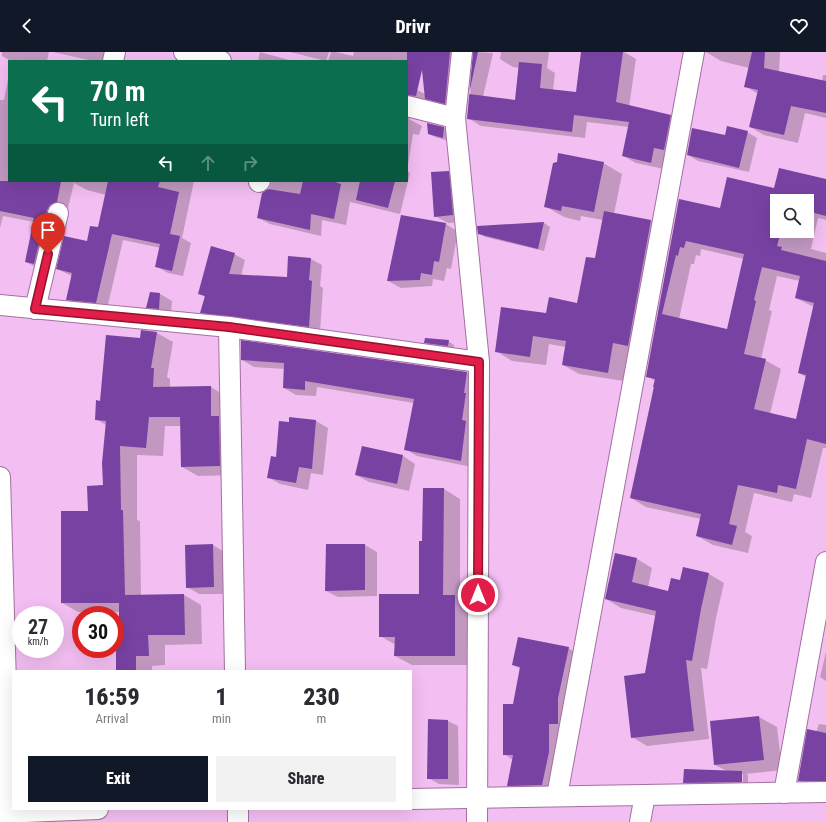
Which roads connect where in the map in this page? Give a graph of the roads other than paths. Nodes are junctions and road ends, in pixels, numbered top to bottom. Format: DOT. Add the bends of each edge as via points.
graph roads {
  1 [pos="184,52"];
  2 [pos="462,52"];
  3 [pos="694,52"];
  4 [pos="217,60"];
  5 [pos="408,106"];
  6 [pos="454,118"];
  7 [pos="58,213"];
  8 [pos="0,305"];
  9 [pos="35,309"];
  10 [pos="229,327"];
  11 [pos="479,362"];
  12 [pos="0,477"];
  13 [pos="826,562"];
  14 [pos="235,670"];
  15 [pos="826,792"];
  16 [pos="784,793"];
  17 [pos="645,795"];
  18 [pos="558,796"];
  19 [pos="478,798"];
  20 [pos="412,799"];
  21 [pos="85,810"];
  22 [pos="238,810"];
  23 [pos="7,816"];
  24 [pos="238,822"];
  25 [pos="477,822"];
  26 [pos="640,822"];
  1 -- 4 [label="street"];
  2 -- 6 [label="street"];
  3 -- 18 [label="street"];
  5 -- 6 [label="street"];
  6 -- 11 [label="street"];
  7 -- 9 [label="street"];
  8 -- 9 [label="street"];
  9 -- 10 [label="street"];
  10 -- 11 [label="street"];
  10 -- 14 [label="street"];
  11 -- 19 [label="street"];
  12 -- 23 [label="street"];
  13 -- 16 [label="street"];
  15 -- 16 [label="street"];
  16 -- 17 [label="street"];
  17 -- 18 [label="street"];
  17 -- 26 [label="street"];
  18 -- 19 [label="street"];
  19 -- 20 [label="street"];
  19 -- 25 [label="street"];
  21 -- 23 [label="street"];
  22 -- 24 [label="street"];
}
